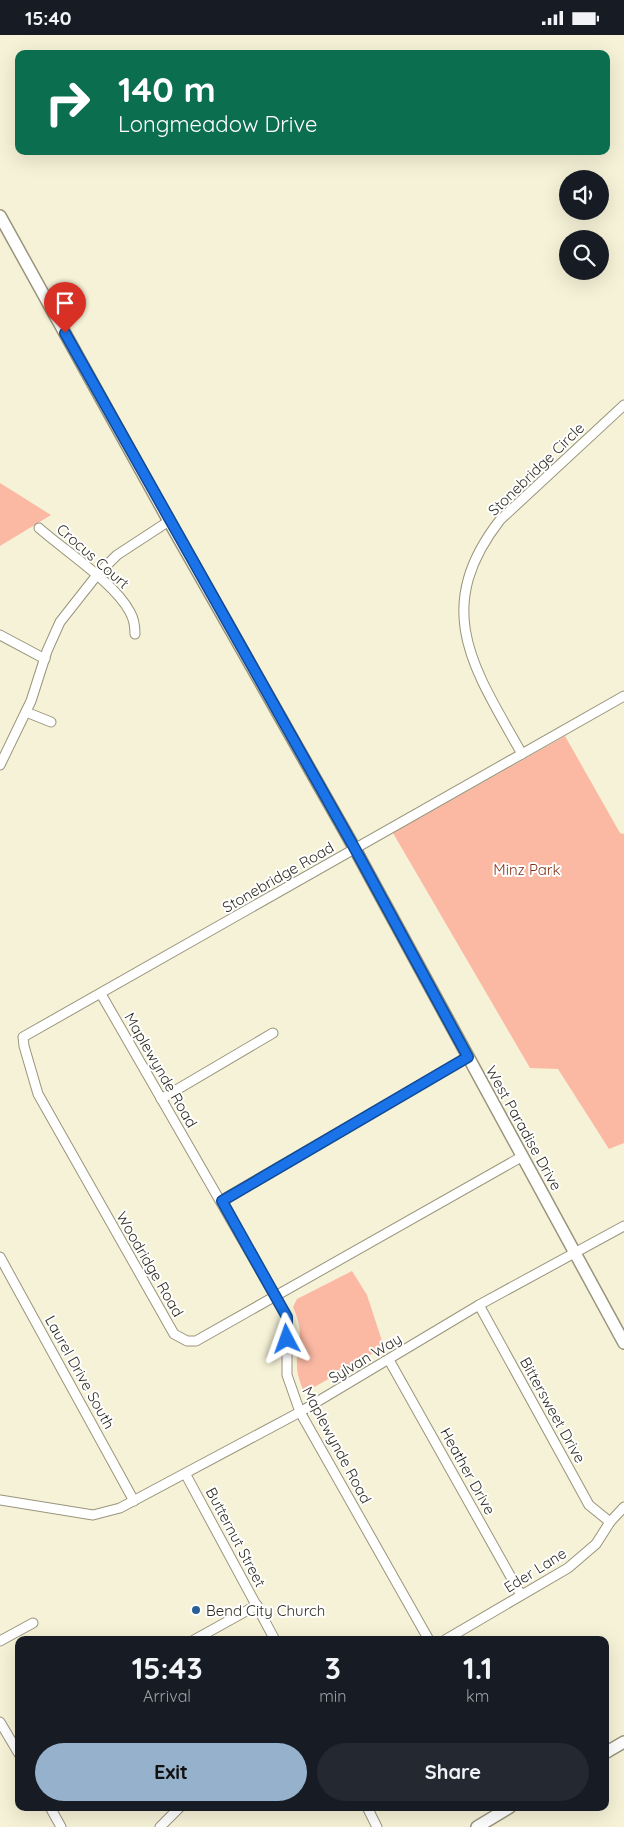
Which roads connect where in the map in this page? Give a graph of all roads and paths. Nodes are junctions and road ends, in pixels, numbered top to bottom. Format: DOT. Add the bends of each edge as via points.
graph roads {
  1 [pos="0,216"];
  2 [pos="624,405"];
  3 [pos="169,521"];
  4 [pos="39,528"];
  5 [pos="97,575"];
  6 [pos="135,634"];
  7 [pos="0,635"];
  8 [pos="44,659"];
  9 [pos="624,696"];
  10 [pos="26,712"];
  11 [pos="51,722"];
  12 [pos="522,754"];
  13 [pos="0,765"];
  14 [pos="355,849"];
  15 [pos="101,994"];
  16 [pos="274,1033"];
  17 [pos="23,1037"];
  18 [pos="468,1057"];
  19 [pos="161,1099"];
  20 [pos="523,1156"];
  21 [pos="222,1201"];
  22 [pos="624,1226"];
  23 [pos="574,1252"];
  24 [pos="0,1257"];
  25 [pos="275,1296"];
  26 [pos="479,1305"];
  27 [pos="624,1343"];
  28 [pos="389,1360"];
  29 [pos="300,1412"];
  30 [pos="186,1475"];
  31 [pos="0,1500"];
  32 [pos="134,1501"];
  33 [pos="624,1507"];
  34 [pos="610,1522"];
  35 [pos="522,1595"];
  36 [pos="256,1605"];
  37 [pos="32,1623"];
  38 [pos="201,1636"];
  39 [pos="273,1636"];
  40 [pos="427,1636"];
  41 [pos="452,1636"];
  42 [pos="0,1641"];
  43 [pos="0,1722"];
  44 [pos="624,1742"];
  45 [pos="15,1747"];
  46 [pos="609,1751"];
  47 [pos="52,1811"];
  48 [pos="176,1811"];
  49 [pos="369,1811"];
  50 [pos="503,1811"];
  51 [pos="61,1827"];
  52 [pos="160,1827"];
  53 [pos="377,1827"];
  54 [pos="477,1827"];
  1 -- 3 [label="street, West Paradise Drive"];
  2 -- 12 [label="street, Stonebridge Circle" via="500,520 486,538 470,576 464,613 471,659"];
  3 -- 5 [label="street" via="118,555"];
  3 -- 14 [label="street, West Paradise Drive"];
  4 -- 5 [label="street, Crocus Court"];
  5 -- 6 [label="street, Crocus Court" via="130,612"];
  5 -- 8 [label="street" via="60,623"];
  7 -- 8 [label="street"];
  8 -- 10 [label="street"];
  9 -- 12 [label="street, Stonebridge Road"];
  10 -- 11 [label="street"];
  10 -- 13 [label="street"];
  12 -- 14 [label="street, Stonebridge Road"];
  14 -- 15 [label="street, Stonebridge Road"];
  14 -- 18 [label="street, West Paradise Drive"];
  15 -- 17 [label="street, Stonebridge Road"];
  15 -- 19 [label="street, Maplewynde Road"];
  16 -- 19 [label="street"];
  17 -- 25 [label="street, Woodridge Road" via="38,1095 174,1334 187,1341 196,1341"];
  18 -- 20 [label="street, West Paradise Drive"];
  18 -- 21 [label="street"];
  19 -- 21 [label="street, Maplewynde Road"];
  20 -- 23 [label="street, West Paradise Drive"];
  20 -- 25 [label="street, Woodridge Road"];
  21 -- 25 [label="street, Maplewynde Road"];
  22 -- 23 [label="street, Sylvan Way"];
  23 -- 26 [label="street, Sylvan Way"];
  23 -- 27 [label="street, West Paradise Drive"];
  24 -- 32 [label="street, Laurel Drive South"];
  25 -- 29 [label="street, Maplewynde Road" via="287,1317 286,1375"];
  26 -- 28 [label="street, Sylvan Way"];
  26 -- 34 [label="street, Bittersweet Drive" via="589,1505"];
  28 -- 29 [label="street, Sylvan Way"];
  28 -- 35 [label="street, Heather Drive"];
  29 -- 30 [label="street, Sylvan Way"];
  29 -- 40 [label="street, Maplewynde Road"];
  30 -- 32 [label="street, Sylvan Way"];
  30 -- 36 [label="street, Butternut Street"];
  31 -- 32 [label="street, Sylvan Way" via="93,1515"];
  33 -- 34 [label="street, Eder Lane"];
  34 -- 35 [label="street, Eder Lane" via="596,1544 579,1559"];
  35 -- 41 [label="street, Eder Lane"];
  36 -- 38 [label="street"];
  36 -- 39 [label="street, Butternut Street"];
  37 -- 42 [label="street"];
  43 -- 45 [label="street"];
  44 -- 46 [label="street"];
  47 -- 51 [label="street"];
  48 -- 52 [label="street"];
  49 -- 53 [label="street"];
  50 -- 54 [label="street"];
}
